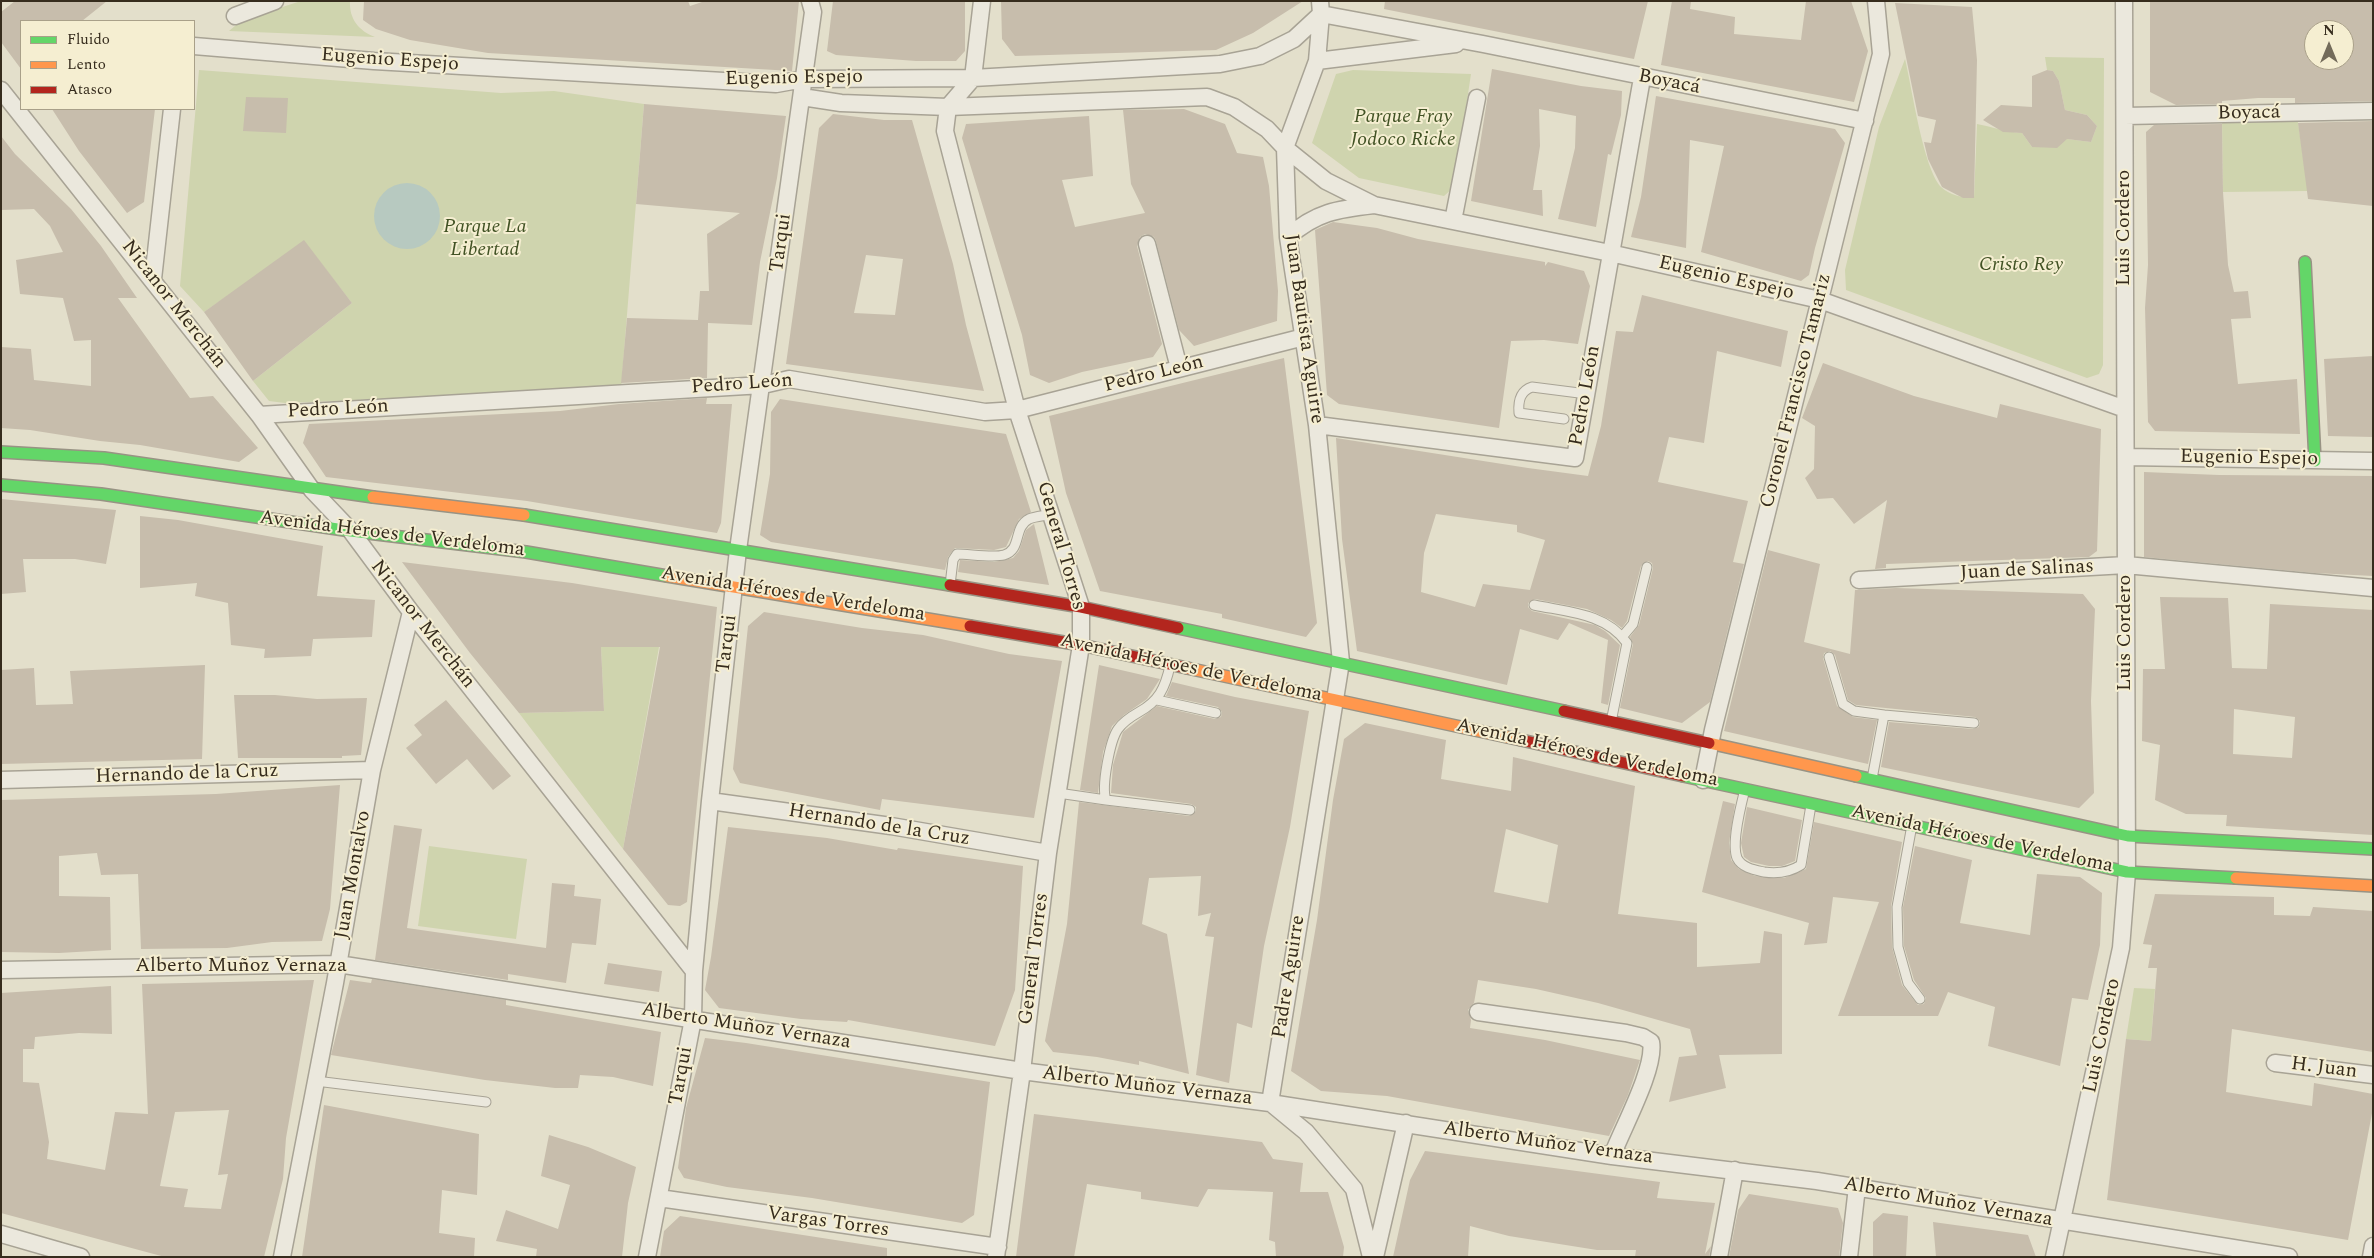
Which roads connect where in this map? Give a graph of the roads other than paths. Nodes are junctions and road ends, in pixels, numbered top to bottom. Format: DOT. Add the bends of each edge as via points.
graph roads {
  1 [pos="275,1"];
  2 [pos="810,1"];
  3 [pos="982,1"];
  4 [pos="1876,1"];
  5 [pos="2124,1"];
  6 [pos="1320,8"];
  7 [pos="235,16"];
  8 [pos="1473,42"];
  9 [pos="195,46"];
  10 [pos="1317,61"];
  11 [pos="973,78"];
  12 [pos="1642,78"];
  13 [pos="804,79"];
  14 [pos="1,90"];
  15 [pos="802,98"];
  16 [pos="1477,98"];
  17 [pos="948,107"];
  18 [pos="172,110"];
  19 [pos="2373,111"];
  20 [pos="2125,116"];
  21 [pos="1865,121"];
  22 [pos="1285,148"];
  23 [pos="1374,205"];
  24 [pos="1453,222"];
  25 [pos="1288,237"];
  26 [pos="1147,244"];
  27 [pos="1610,253"];
  28 [pos="2304,262"];
  29 [pos="153,279"];
  30 [pos="1820,300"];
  31 [pos="1304,337"];
  32 [pos="1179,368"];
  33 [pos="763,385"];
  34 [pos="1588,394"];
  35 [pos="2125,409"];
  36 [pos="1017,410"];
  37 [pos="259,415"];
  38 [pos="1564,419"];
  39 [pos="1317,425"];
  40 [pos="1,452"];
  41 [pos="2126,457"];
  42 [pos="2315,460"];
  43 [pos="2373,461"];
  44 [pos="1,485"];
  45 [pos="312,490"];
  46 [pos="1052,514"];
  47 [pos="351,531"];
  48 [pos="738,550"];
  49 [pos="2126,565"];
  50 [pos="1646,567"];
  51 [pos="1859,580"];
  52 [pos="950,585"];
  53 [pos="735,586"];
  54 [pos="2373,588"];
  55 [pos="1534,604"];
  56 [pos="1081,607"];
  57 [pos="411,612"];
  58 [pos="1622,637"];
  59 [pos="1082,645"];
  60 [pos="1829,657"];
  61 [pos="1340,662"];
  62 [pos="1170,664"];
  63 [pos="1335,699"];
  64 [pos="1157,700"];
  65 [pos="1216,713"];
  66 [pos="1884,715"];
  67 [pos="1611,722"];
  68 [pos="1974,723"];
  69 [pos="1710,744"];
  70 [pos="372,770"];
  71 [pos="1,780"];
  72 [pos="1703,780"];
  73 [pos="1872,780"];
  74 [pos="1745,789"];
  75 [pos="1058,794"];
  76 [pos="1106,800"];
  77 [pos="710,801"];
  78 [pos="1812,803"];
  79 [pos="1190,810"];
  80 [pos="1912,825"];
  81 [pos="2128,836"];
  82 [pos="2373,849"];
  83 [pos="1048,852"];
  84 [pos="2127,872"];
  85 [pos="2373,886"];
  86 [pos="338,964"];
  87 [pos="1,970"];
  88 [pos="694,971"];
  89 [pos="1920,998"];
  90 [pos="1478,1012"];
  91 [pos="692,1019"];
  92 [pos="2275,1064"];
  93 [pos="1022,1071"];
  94 [pos="2373,1075"];
  95 [pos="316,1081"];
  96 [pos="486,1102"];
  97 [pos="1270,1103"];
  98 [pos="1406,1123"];
  99 [pos="1612,1156"];
  100 [pos="1735,1170"];
  101 [pos="1857,1188"];
  102 [pos="659,1198"];
  103 [pos="2062,1222"];
  104 [pos="1,1234"];
  105 [pos="2373,1246"];
  106 [pos="997,1252"];
  107 [pos="81,1257"];
  108 [pos="282,1257"];
  109 [pos="647,1257"];
  110 [pos="1371,1257"];
  111 [pos="1375,1257"];
  112 [pos="1719,1257"];
  113 [pos="1848,1257"];
  114 [pos="2054,1257"];
  115 [pos="2289,1257"];
  116 [pos="2371,1257"];
  1 -- 7 [label="street"];
  2 -- 13 [label="street, Tarqui" via="813,12"];
  3 -- 11 [label="street"];
  4 -- 21 [label="street, Coronel Francisco Tamariz" via="1881,54"];
  5 -- 20 [label="street, Luis Cordero"];
  6 -- 8 [label="street, Boyacá"];
  6 -- 10 [label="street, Juan Bautista Aguirre"];
  6 -- 11 [label="street, Eugenio Espejo" via="1294,39 1260,56 1220,64"];
  8 -- 10 [label="street, Boyacá"];
  8 -- 12 [label="street, Boyacá"];
  9 -- 13 [label="street, Eugenio Espejo" via="374,61 776,84"];
  10 -- 22 [label="street, Juan Bautista Aguirre"];
  11 -- 13 [label="street, Eugenio Espejo"];
  11 -- 17 [label="street"];
  12 -- 21 [label="street, Boyacá"];
  12 -- 27 [label="street, Pedro León"];
  13 -- 15 [label="street, Tarqui"];
  14 -- 29 [label="street, Nicanor Merchán"];
  15 -- 17 [label="street, Eugenio Espejo" via="841,103"];
  15 -- 33 [label="street, Tarqui"];
  16 -- 24 [label="street"];
  17 -- 22 [label="street, Eugenio Espejo" via="1207,97 1234,107 1267,129"];
  17 -- 36 [label="street, General Torres" via="945,132"];
  18 -- 29 [label="street"];
  19 -- 20 [label="street, Boyacá"];
  20 -- 35 [label="street, Luis Cordero"];
  21 -- 30 [label="street, Coronel Francisco Tamariz"];
  22 -- 23 [label="street, Eugenio Espejo" via="1326,181"];
  22 -- 25 [label="street, Juan Bautista Aguirre"];
  23 -- 24 [label="street, Eugenio Espejo"];
  23 -- 25 [label="street, Eugenio Espejo" via="1318,215"];
  24 -- 27 [label="street, Eugenio Espejo"];
  25 -- 31 [label="street, Juan Bautista Aguirre"];
  26 -- 32 [label="street"];
  27 -- 30 [label="street, Eugenio Espejo"];
  27 -- 34 [label="street, Pedro León"];
  28 -- 42 [label="main road"];
  29 -- 37 [label="street, Nicanor Merchán"];
  30 -- 35 [label="street, Eugenio Espejo"];
  30 -- 69 [label="street, Coronel Francisco Tamariz"];
  31 -- 32 [label="street, Pedro León"];
  31 -- 39 [label="street, Juan Bautista Aguirre"];
  32 -- 36 [label="street, Pedro León"];
  33 -- 36 [label="street, Pedro León" via="788,380 985,412"];
  33 -- 37 [label="street, Pedro León"];
  33 -- 48 [label="street, Tarqui"];
  34 -- 38 [label="lane" via="1532,387 1519,398 1519,413"];
  34 -- 39 [label="street, Pedro León" via="1575,458"];
  35 -- 41 [label="street, Luis Cordero"];
  36 -- 46 [label="street, General Torres"];
  37 -- 45 [label="street, Nicanor Merchán"];
  39 -- 61 [label="street, Juan Bautista Aguirre"];
  40 -- 45 [label="main road, Avenida Héroes de Verdeloma" via="104,458"];
  41 -- 42 [label="street, Eugenio Espejo"];
  41 -- 49 [label="street, Luis Cordero"];
  42 -- 43 [label="street, Eugenio Espejo"];
  44 -- 47 [label="main road, Avenida Héroes de Verdeloma" via="101,494"];
  45 -- 47 [label="street, Nicanor Merchán"];
  45 -- 48 [label="main road, Avenida Héroes de Verdeloma" via="525,515"];
  46 -- 52 [label="lane" via="1028,520 1020,527 1011,553 1002,556 957,554 953,560"];
  46 -- 56 [label="street, General Torres"];
  47 -- 53 [label="main road, Avenida Héroes de Verdeloma" via="526,552"];
  47 -- 57 [label="street, Nicanor Merchán"];
  48 -- 52 [label="main road, Avenida Héroes de Verdeloma"];
  48 -- 53 [label="street, Tarqui"];
  49 -- 51 [label="street, Juan de Salinas"];
  49 -- 54 [label="street, Juan de Salinas"];
  49 -- 81 [label="street, Luis Cordero"];
  50 -- 58 [label="lane" via="1633,624"];
  52 -- 56 [label="main road, Avenida Héroes de Verdeloma"];
  53 -- 59 [label="main road, Avenida Héroes de Verdeloma"];
  53 -- 77 [label="street, Tarqui"];
  55 -- 58 [label="lane" via="1601,620 1619,631"];
  56 -- 59 [label="street, General Torres"];
  56 -- 61 [label="main road, Avenida Héroes de Verdeloma"];
  57 -- 70 [label="street, Juan Montalvo"];
  57 -- 88 [label="street, Nicanor Merchán"];
  58 -- 67 [label="lane" via="1627,643 1626,657"];
  59 -- 62 [label="main road, Avenida Héroes de Verdeloma"];
  59 -- 75 [label="street, General Torres"];
  60 -- 66 [label="lane" via="1843,704 1854,711"];
  61 -- 63 [label="street, Padre Aguirre"];
  61 -- 67 [label="main road, Avenida Héroes de Verdeloma"];
  62 -- 63 [label="main road, Avenida Héroes de Verdeloma"];
  62 -- 64 [label="lane" via="1166,684"];
  63 -- 72 [label="main road, Avenida Héroes de Verdeloma"];
  63 -- 97 [label="street, Padre Aguirre"];
  64 -- 65 [label="lane"];
  64 -- 76 [label="lane" via="1117,730 1105,775 1103,791"];
  66 -- 68 [label="lane"];
  66 -- 73 [label="lane"];
  67 -- 69 [label="main road, Avenida Héroes de Verdeloma"];
  69 -- 72 [label="street, Coronel Francisco Tamariz"];
  69 -- 73 [label="main road, Avenida Héroes de Verdeloma"];
  70 -- 71 [label="street, Hernando de la Cruz"];
  70 -- 86 [label="street, Juan Montalvo"];
  72 -- 74 [label="main road, Avenida Héroes de Verdeloma"];
  73 -- 81 [label="main road, Avenida Héroes de Verdeloma"];
  74 -- 78 [label="main road, Avenida Héroes de Verdeloma"];
  74 -- 78 [label="lane" via="1735,845 1737,859 1747,868 1766,872 1792,871 1801,865"];
  75 -- 76 [label="lane"];
  75 -- 83 [label="street, General Torres"];
  76 -- 79 [label="lane"];
  77 -- 83 [label="street, Hernando de la Cruz"];
  77 -- 88 [label="street, Tarqui"];
  78 -- 80 [label="main road, Avenida Héroes de Verdeloma"];
  80 -- 84 [label="main road, Avenida Héroes de Verdeloma"];
  80 -- 89 [label="lane" via="1897,907 1898,947 1908,983"];
  81 -- 82 [label="main road, Avenida Héroes de Verdeloma"];
  81 -- 84 [label="street, Luis Cordero"];
  83 -- 93 [label="street, General Torres"];
  84 -- 85 [label="main road, Avenida Héroes de Verdeloma"];
  84 -- 103 [label="street, Luis Cordero" via="2122,948"];
  86 -- 87 [label="street, Alberto Muñoz Vernaza"];
  86 -- 91 [label="street, Alberto Muñoz Vernaza"];
  86 -- 95 [label="street, Juan Montalvo"];
  88 -- 91 [label="street, Tarqui"];
  90 -- 99 [label="street" via="1626,1033 1651,1042 1648,1070"];
  91 -- 93 [label="street, Alberto Muñoz Vernaza"];
  91 -- 102 [label="street, Tarqui"];
  92 -- 94 [label="street, H. Juan"];
  93 -- 97 [label="street, Alberto Muñoz Vernaza"];
  93 -- 106 [label="street, General Torres"];
  95 -- 96 [label="lane"];
  95 -- 108 [label="street, Juan Montalvo"];
  97 -- 98 [label="street, Alberto Muñoz Vernaza"];
  97 -- 110 [label="street" via="1306,1132 1354,1188"];
  98 -- 99 [label="street, Alberto Muñoz Vernaza"];
  98 -- 111 [label="street"];
  99 -- 100 [label="street, Alberto Muñoz Vernaza"];
  100 -- 101 [label="street, Alberto Muñoz Vernaza"];
  100 -- 112 [label="street"];
  101 -- 103 [label="street, Alberto Muñoz Vernaza"];
  101 -- 113 [label="street"];
  102 -- 106 [label="street, Vargas Torres"];
  102 -- 109 [label="street, Tarqui"];
  103 -- 114 [label="street, Luis Cordero"];
  103 -- 115 [label="street, Alberto Muñoz Vernaza"];
  104 -- 107 [label="street"];
  105 -- 116 [label="street"];
}
